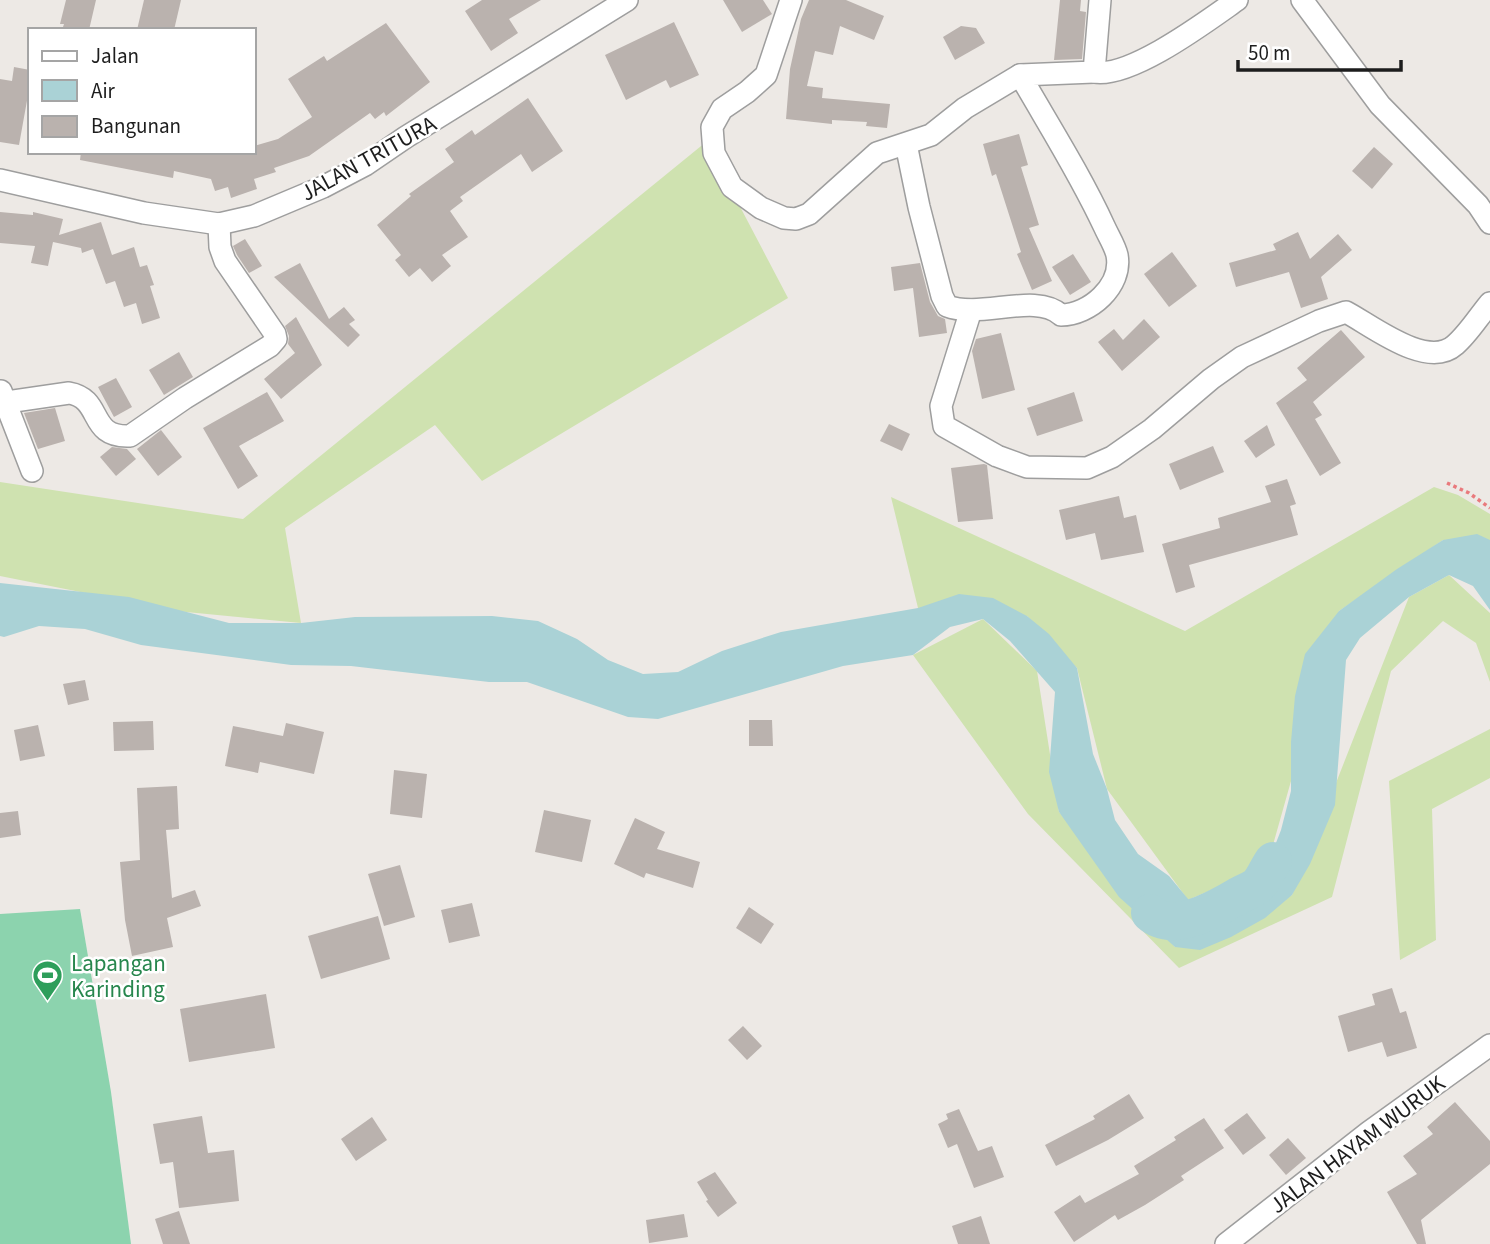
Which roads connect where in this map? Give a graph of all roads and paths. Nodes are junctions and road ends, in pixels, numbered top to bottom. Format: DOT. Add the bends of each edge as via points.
graph roads {
  1 [pos="627,0"];
  2 [pos="791,0"];
  3 [pos="1100,0"];
  4 [pos="1237,0"];
  5 [pos="1301,0"];
  6 [pos="1094,72"];
  7 [pos="1020,75"];
  8 [pos="906,144"];
  9 [pos="0,180"];
  10 [pos="1490,223"];
  11 [pos="219,225"];
  12 [pos="1490,303"];
  13 [pos="971,310"];
  14 [pos="3,396"];
  15 [pos="32,471"];
  16 [pos="1447,483"];
  17 [pos="1490,508"];
  18 [pos="1490,1045"];
  19 [pos="1226,1244"];
  1 -- 11 [label="street, JALAN TRITURA" via="365,165 275,208"];
  2 -- 8 [label="street" via="766,75 722,109 712,127 714,153 732,187 761,208 796,219 827,200 877,153"];
  3 -- 6 [label="street"];
  4 -- 6 [label="street" via="1145,58 1105,74"];
  5 -- 10 [label="street" via="1380,106 1478,205"];
  6 -- 7 [label="street"];
  7 -- 8 [label="street" via="931,135"];
  7 -- 13 [label="street" via="1096,208 1118,257 1114,280 1102,298 1072,315 1033,305"];
  8 -- 13 [label="street" via="942,296 947,306"];
  9 -- 11 [label="street, JALAN TRITURA"];
  11 -- 14 [label="street" via="225,261 275,334 270,346 130,436 106,432 79,395"];
  12 -- 13 [label="street" via="1454,346 1443,352 1398,343 1346,312 1319,321 1242,357 1152,429 1087,468 1027,467 944,426 941,406"];
  14 -- 15 [label="street"];
  16 -- 17 [label="path"];
  18 -- 19 [label="street, JALAN HAYAM WURUK"];
}
